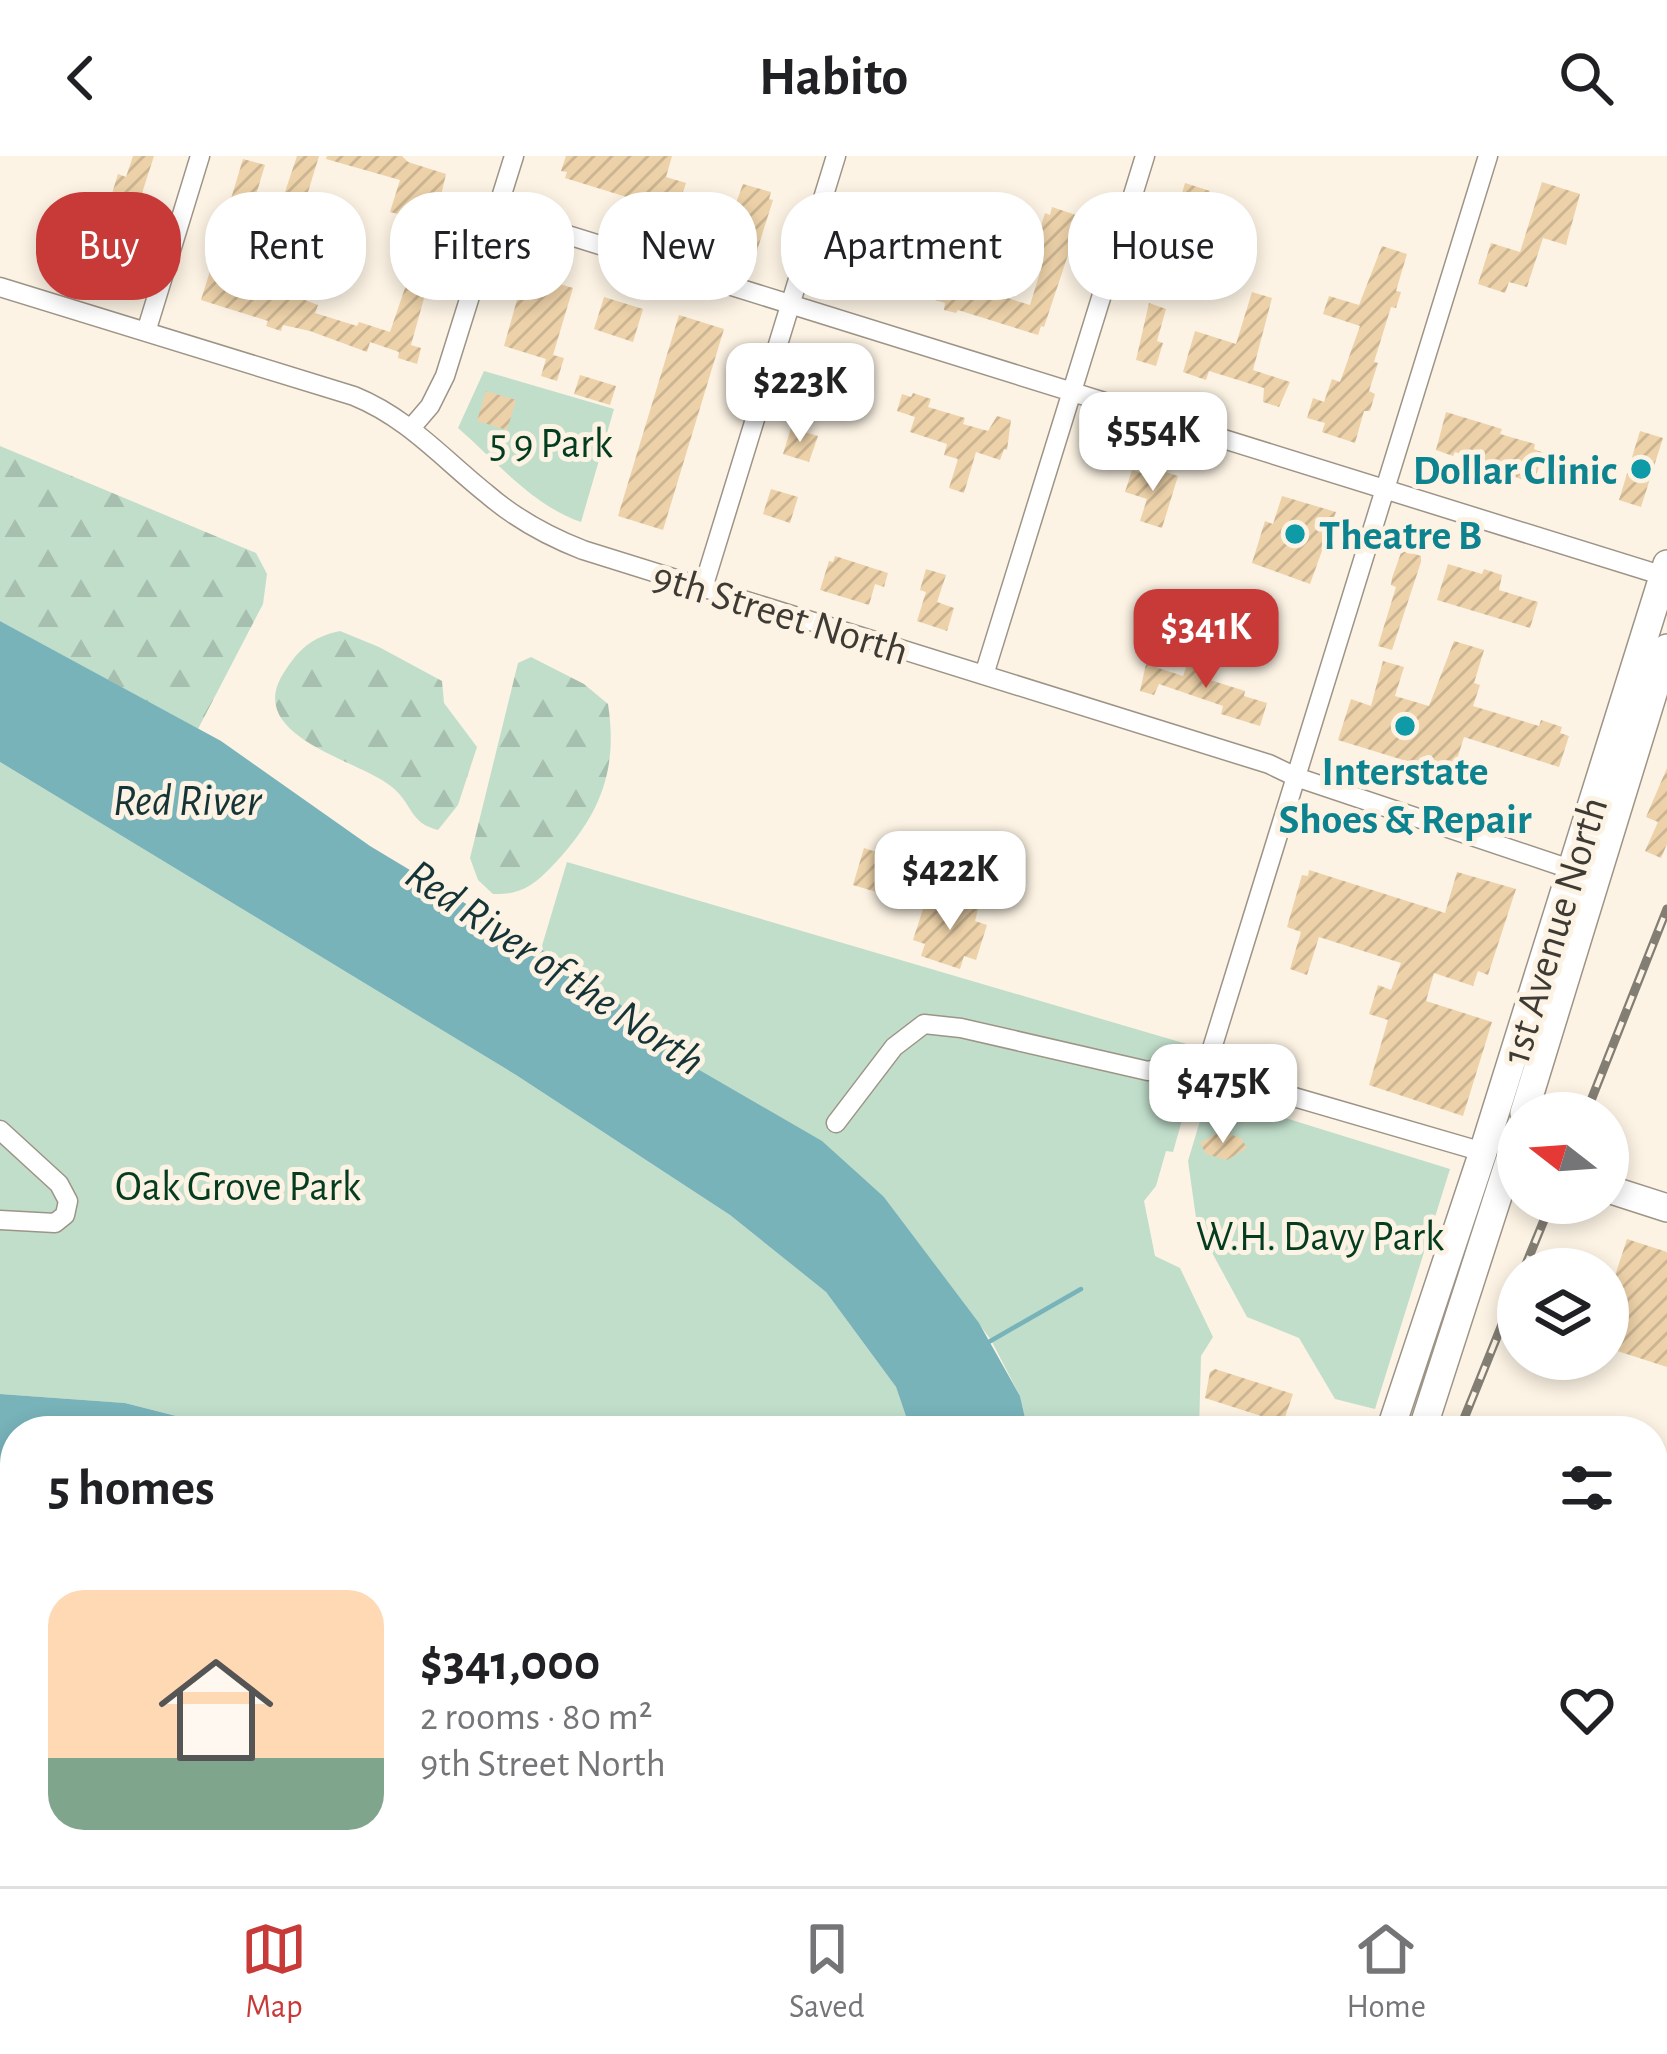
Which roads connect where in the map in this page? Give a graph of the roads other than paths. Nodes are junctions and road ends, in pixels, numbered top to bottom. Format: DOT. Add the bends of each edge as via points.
graph roads {
  1 [pos="200,156"];
  2 [pos="514,156"];
  3 [pos="836,156"];
  4 [pos="1145,156"];
  5 [pos="1488,156"];
  6 [pos="503,192"];
  7 [pos="574,237"];
  8 [pos="0,287"];
  9 [pos="470,300"];
  10 [pos="790,304"];
  11 [pos="146,332"];
  12 [pos="1072,392"];
  13 [pos="412,427"];
  14 [pos="1385,489"];
  15 [pos="1666,572"];
  16 [pos="703,588"];
  17 [pos="1667,647"];
  18 [pos="983,675"];
  19 [pos="1296,778"];
  20 [pos="1584,873"];
  21 [pos="1205,1071"];
  22 [pos="1524,1092"];
  23 [pos="1529,1092"];
  24 [pos="836,1123"];
  25 [pos="0,1130"];
  26 [pos="1497,1149"];
  27 [pos="1497,1176"];
  28 [pos="1497,1190"];
  29 [pos="1629,1196"];
  30 [pos="1667,1208"];
  31 [pos="0,1220"];
  32 [pos="1466,1306"];
  33 [pos="1396,1416"];
  34 [pos="1427,1416"];
  35 [pos="1443,1416"];
  1 -- 11 [label="street"];
  2 -- 6 [label="street"];
  3 -- 10 [label="street"];
  4 -- 12 [label="street"];
  5 -- 14 [label="street"];
  7 -- 10 [label="street"];
  8 -- 11 [label="street, 9th Street North"];
  9 -- 13 [label="street" via="446,376"];
  10 -- 12 [label="street"];
  10 -- 16 [label="street"];
  11 -- 13 [label="street, 9th Street North" via="354,396"];
  12 -- 14 [label="street"];
  12 -- 18 [label="street"];
  13 -- 16 [label="street, 9th Street North" via="546,535"];
  14 -- 15 [label="street"];
  14 -- 19 [label="street"];
  15 -- 20 [label="main road, 1st Avenue North"];
  16 -- 18 [label="street, 9th Street North"];
  17 -- 20 [label="main road, 1st Avenue North"];
  18 -- 19 [label="street, 9th Street North"];
  19 -- 20 [label="street, 9th Street North"];
  19 -- 21 [label="street"];
  20 -- 22 [label="main road, 1st Avenue North"];
  20 -- 23 [label="main road, 1st Avenue North"];
  21 -- 24 [label="street" via="1177,1063 1148,1071 924,1024 893,1047"];
  21 -- 26 [label="street"];
  25 -- 31 [label="street" via="68,1201 55,1223"];
  27 -- 33 [label="main road, 1st Avenue North"];
  28 -- 32 [label="main road, 1st Avenue North"];
  29 -- 30 [label="main road"];
  32 -- 34 [label="main road, 1st Avenue North"];
  32 -- 35 [label="main road"];
}
